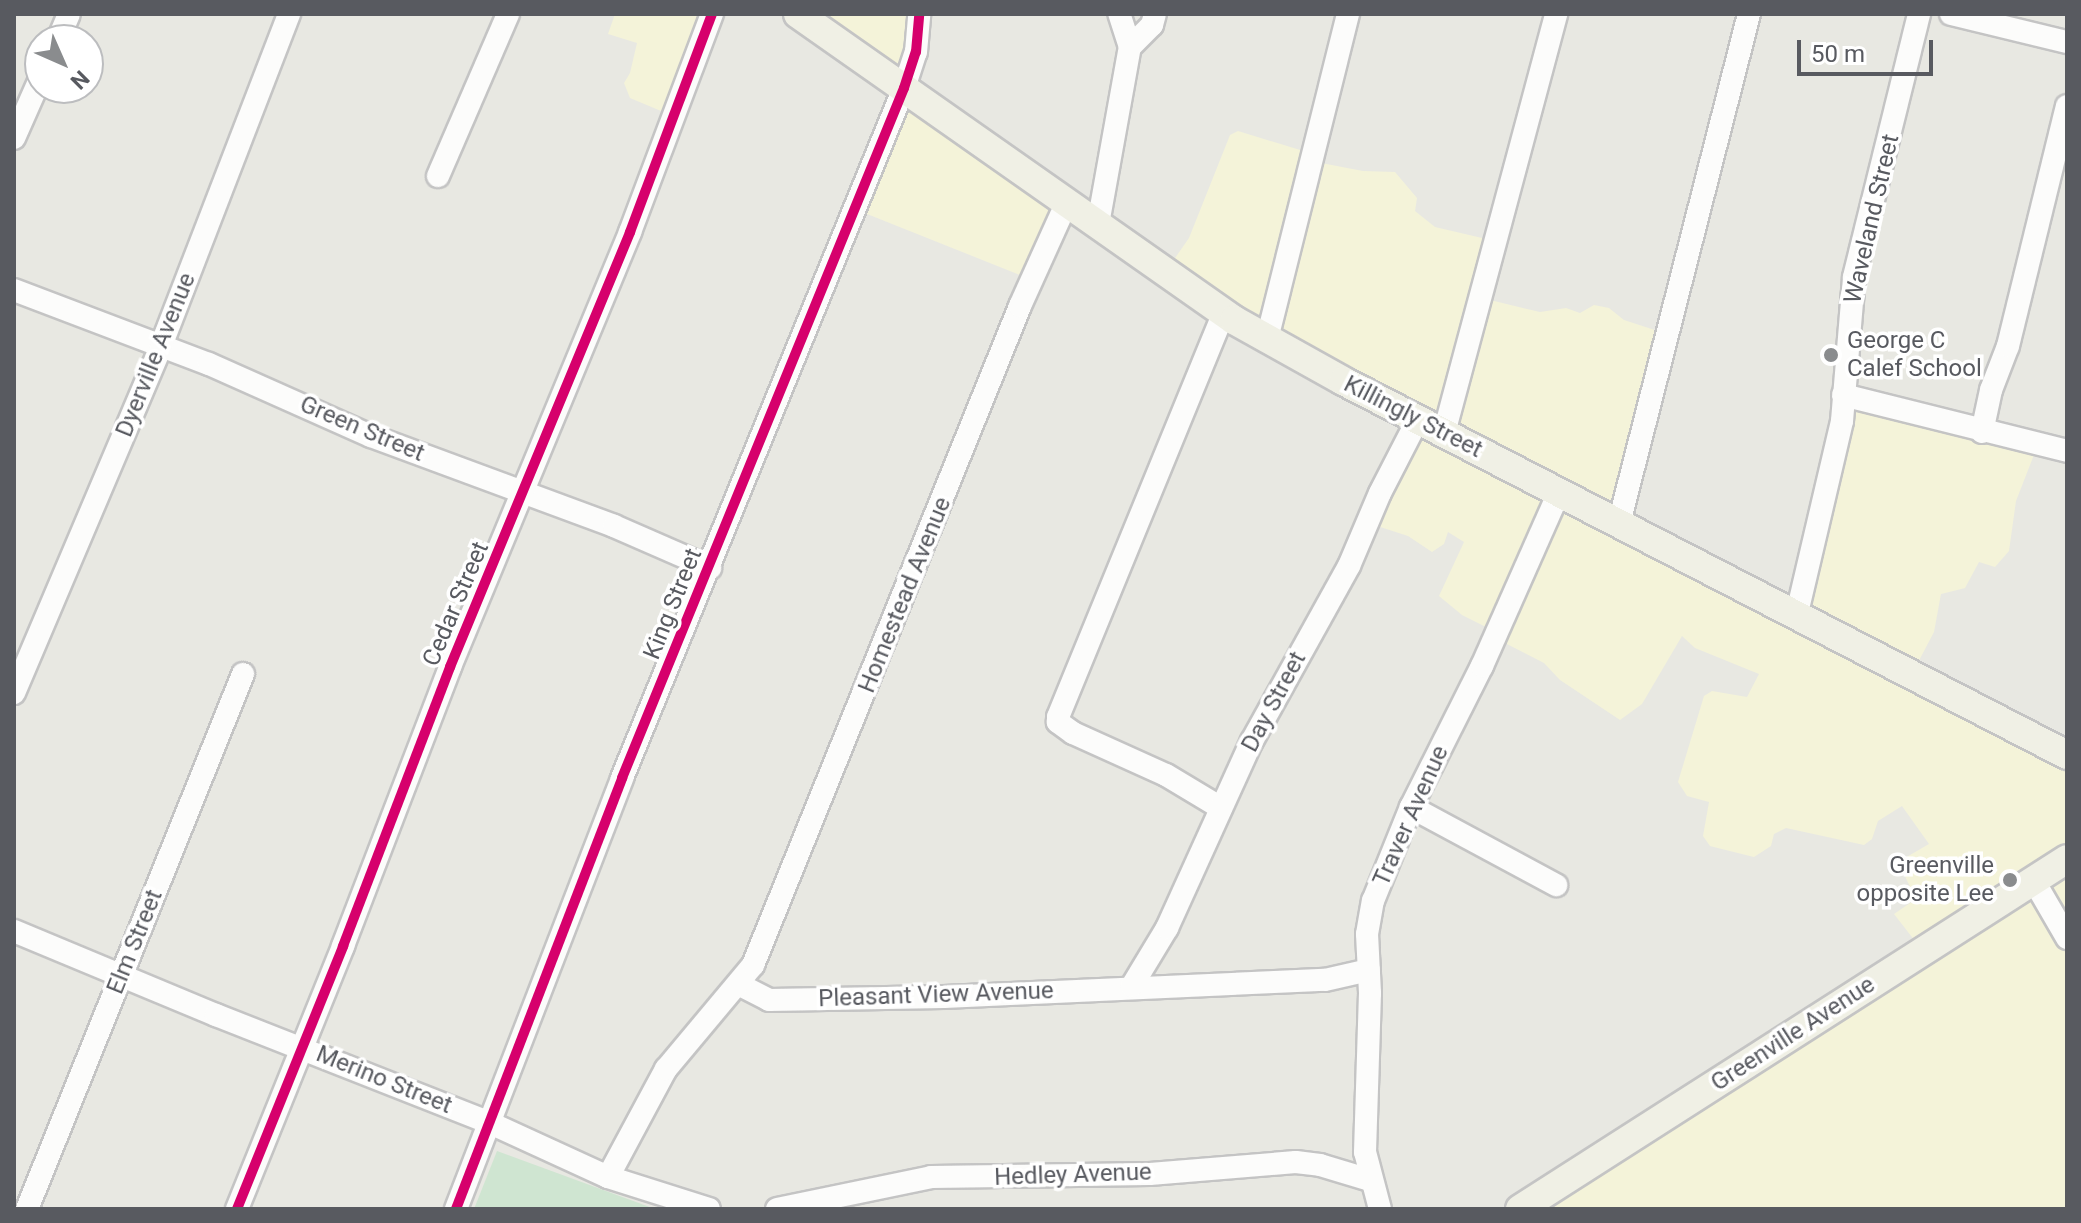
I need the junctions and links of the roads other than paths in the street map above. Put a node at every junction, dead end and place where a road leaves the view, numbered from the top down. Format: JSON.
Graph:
{"nodes":[{"id":1,"x":289,"y":14,"type":"edge"},
{"id":2,"x":508,"y":14,"type":"edge"},
{"id":3,"x":712,"y":14,"type":"edge"},
{"id":4,"x":798,"y":14,"type":"edge"},
{"id":5,"x":919,"y":14,"type":"edge"},
{"id":6,"x":1119,"y":14,"type":"edge"},
{"id":7,"x":1155,"y":14,"type":"edge"},
{"id":8,"x":1348,"y":14,"type":"edge"},
{"id":9,"x":1556,"y":14,"type":"edge"},
{"id":10,"x":1749,"y":14,"type":"edge"},
{"id":11,"x":1919,"y":14,"type":"edge"},
{"id":12,"x":1951,"y":14,"type":"edge"},
{"id":13,"x":2067,"y":42,"type":"edge"},
{"id":14,"x":1130,"y":47,"type":"junction"},
{"id":15,"x":904,"y":88,"type":"junction"},
{"id":16,"x":29,"y":104,"type":"edge"},
{"id":17,"x":2067,"y":106,"type":"edge"},
{"id":18,"x":14,"y":138,"type":"edge"},
{"id":19,"x":438,"y":176,"type":"dead end"},
{"id":20,"x":1066,"y":204,"type":"junction"},
{"id":21,"x":1098,"y":224,"type":"junction"},
{"id":22,"x":14,"y":290,"type":"edge"},
{"id":23,"x":1224,"y":313,"type":"junction"},
{"id":24,"x":1267,"y":339,"type":"junction"},
{"id":25,"x":161,"y":346,"type":"junction"},
{"id":26,"x":1843,"y":395,"type":"junction"},
{"id":27,"x":1418,"y":419,"type":"junction"},
{"id":28,"x":1982,"y":432,"type":"junction"},
{"id":29,"x":1444,"y":433,"type":"junction"},
{"id":30,"x":2067,"y":451,"type":"edge"},
{"id":31,"x":1559,"y":492,"type":"junction"},
{"id":32,"x":524,"y":495,"type":"junction"},
{"id":33,"x":1619,"y":523,"type":"junction"},
{"id":34,"x":710,"y":568,"type":"junction"},
{"id":35,"x":1797,"y":613,"type":"junction"},
{"id":36,"x":243,"y":674,"type":"dead end"},
{"id":37,"x":14,"y":693,"type":"edge"},
{"id":38,"x":2067,"y":755,"type":"edge"},
{"id":39,"x":1411,"y":807,"type":"junction"},
{"id":40,"x":1221,"y":808,"type":"junction"},
{"id":41,"x":2067,"y":859,"type":"edge"},
{"id":42,"x":2034,"y":881,"type":"junction"},
{"id":43,"x":1556,"y":885,"type":"dead end"},
{"id":44,"x":14,"y":931,"type":"edge"},
{"id":45,"x":2067,"y":938,"type":"edge"},
{"id":46,"x":1369,"y":970,"type":"junction"},
{"id":47,"x":122,"y":974,"type":"junction"},
{"id":48,"x":740,"y":985,"type":"junction"},
{"id":49,"x":1132,"y":986,"type":"junction"},
{"id":50,"x":301,"y":1047,"type":"junction"},
{"id":51,"x":488,"y":1122,"type":"junction"},
{"id":52,"x":608,"y":1177,"type":"junction"},
{"id":53,"x":1370,"y":1180,"type":"junction"},
{"id":54,"x":27,"y":1209,"type":"edge"},
{"id":55,"x":237,"y":1209,"type":"edge"},
{"id":56,"x":456,"y":1209,"type":"edge"},
{"id":57,"x":709,"y":1209,"type":"edge"},
{"id":58,"x":777,"y":1209,"type":"edge"},
{"id":59,"x":1380,"y":1209,"type":"edge"},
{"id":60,"x":1520,"y":1209,"type":"edge"}],
"edges":[{"from":1,"to":25,"type":"street","name":"Dyerville Avenue"},
{"from":2,"to":19,"type":"street"},
{"from":3,"to":32,"type":"street","name":"Cedar Street"},
{"from":4,"to":15,"type":"main road","name":"Killingly Street"},
{"from":5,"to":15,"type":"street","name":"King Street"},
{"from":6,"to":14,"type":"street"},
{"from":7,"to":14,"type":"street"},
{"from":8,"to":24,"type":"street"},
{"from":9,"to":29,"type":"street"},
{"from":10,"to":33,"type":"street"},
{"from":11,"to":26,"type":"street","name":"Waveland Street"},
{"from":12,"to":13,"type":"street"},
{"from":14,"to":21,"type":"street"},
{"from":15,"to":20,"type":"main road","name":"Killingly Street"},
{"from":15,"to":34,"type":"street","name":"King Street"},
{"from":16,"to":18,"type":"street"},
{"from":17,"to":28,"type":"street"},
{"from":20,"to":21,"type":"main road","name":"Killingly Street"},
{"from":20,"to":48,"type":"street","name":"Homestead Avenue"},
{"from":21,"to":23,"type":"main road","name":"Killingly Street"},
{"from":22,"to":25,"type":"street","name":"Green Street"},
{"from":23,"to":24,"type":"main road","name":"Killingly Street"},
{"from":23,"to":40,"type":"street"},
{"from":24,"to":27,"type":"main road","name":"Killingly Street"},
{"from":25,"to":32,"type":"street","name":"Green Street"},
{"from":25,"to":37,"type":"street","name":"Dyerville Avenue"},
{"from":26,"to":28,"type":"street"},
{"from":26,"to":35,"type":"street","name":"Waveland Street"},
{"from":27,"to":29,"type":"main road","name":"Killingly Street"},
{"from":27,"to":40,"type":"street","name":"Day Street"},
{"from":28,"to":30,"type":"street"},
{"from":29,"to":31,"type":"main road","name":"Killingly Street"},
{"from":31,"to":33,"type":"main road","name":"Killingly Street"},
{"from":31,"to":39,"type":"street","name":"Traver Avenue"},
{"from":32,"to":34,"type":"street","name":"Green Street"},
{"from":32,"to":50,"type":"street","name":"Cedar Street"},
{"from":33,"to":35,"type":"main road","name":"Killingly Street"},
{"from":34,"to":51,"type":"street","name":"King Street"},
{"from":35,"to":38,"type":"main road","name":"Killingly Street"},
{"from":36,"to":47,"type":"street","name":"Elm Street"},
{"from":39,"to":43,"type":"street"},
{"from":39,"to":46,"type":"street","name":"Traver Avenue"},
{"from":40,"to":49,"type":"street","name":"Day Street"},
{"from":41,"to":42,"type":"main road","name":"Greenville Avenue"},
{"from":42,"to":45,"type":"street"},
{"from":42,"to":60,"type":"main road","name":"Greenville Avenue"},
{"from":44,"to":47,"type":"street","name":"Merino Street"},
{"from":46,"to":49,"type":"street","name":"Pleasant View Avenue"},
{"from":46,"to":53,"type":"street","name":"Traver Avenue"},
{"from":47,"to":50,"type":"street","name":"Merino Street"},
{"from":47,"to":54,"type":"street","name":"Elm Street"},
{"from":48,"to":49,"type":"street","name":"Pleasant View Avenue"},
{"from":48,"to":52,"type":"street"},
{"from":50,"to":51,"type":"street","name":"Merino Street"},
{"from":50,"to":55,"type":"street","name":"Cedar Street"},
{"from":51,"to":52,"type":"street","name":"Merino Street"},
{"from":51,"to":56,"type":"street","name":"King Street"},
{"from":52,"to":57,"type":"street","name":"Merino Street"},
{"from":53,"to":58,"type":"street","name":"Hedley Avenue"},
{"from":53,"to":59,"type":"street","name":"Traver Avenue"}]}
